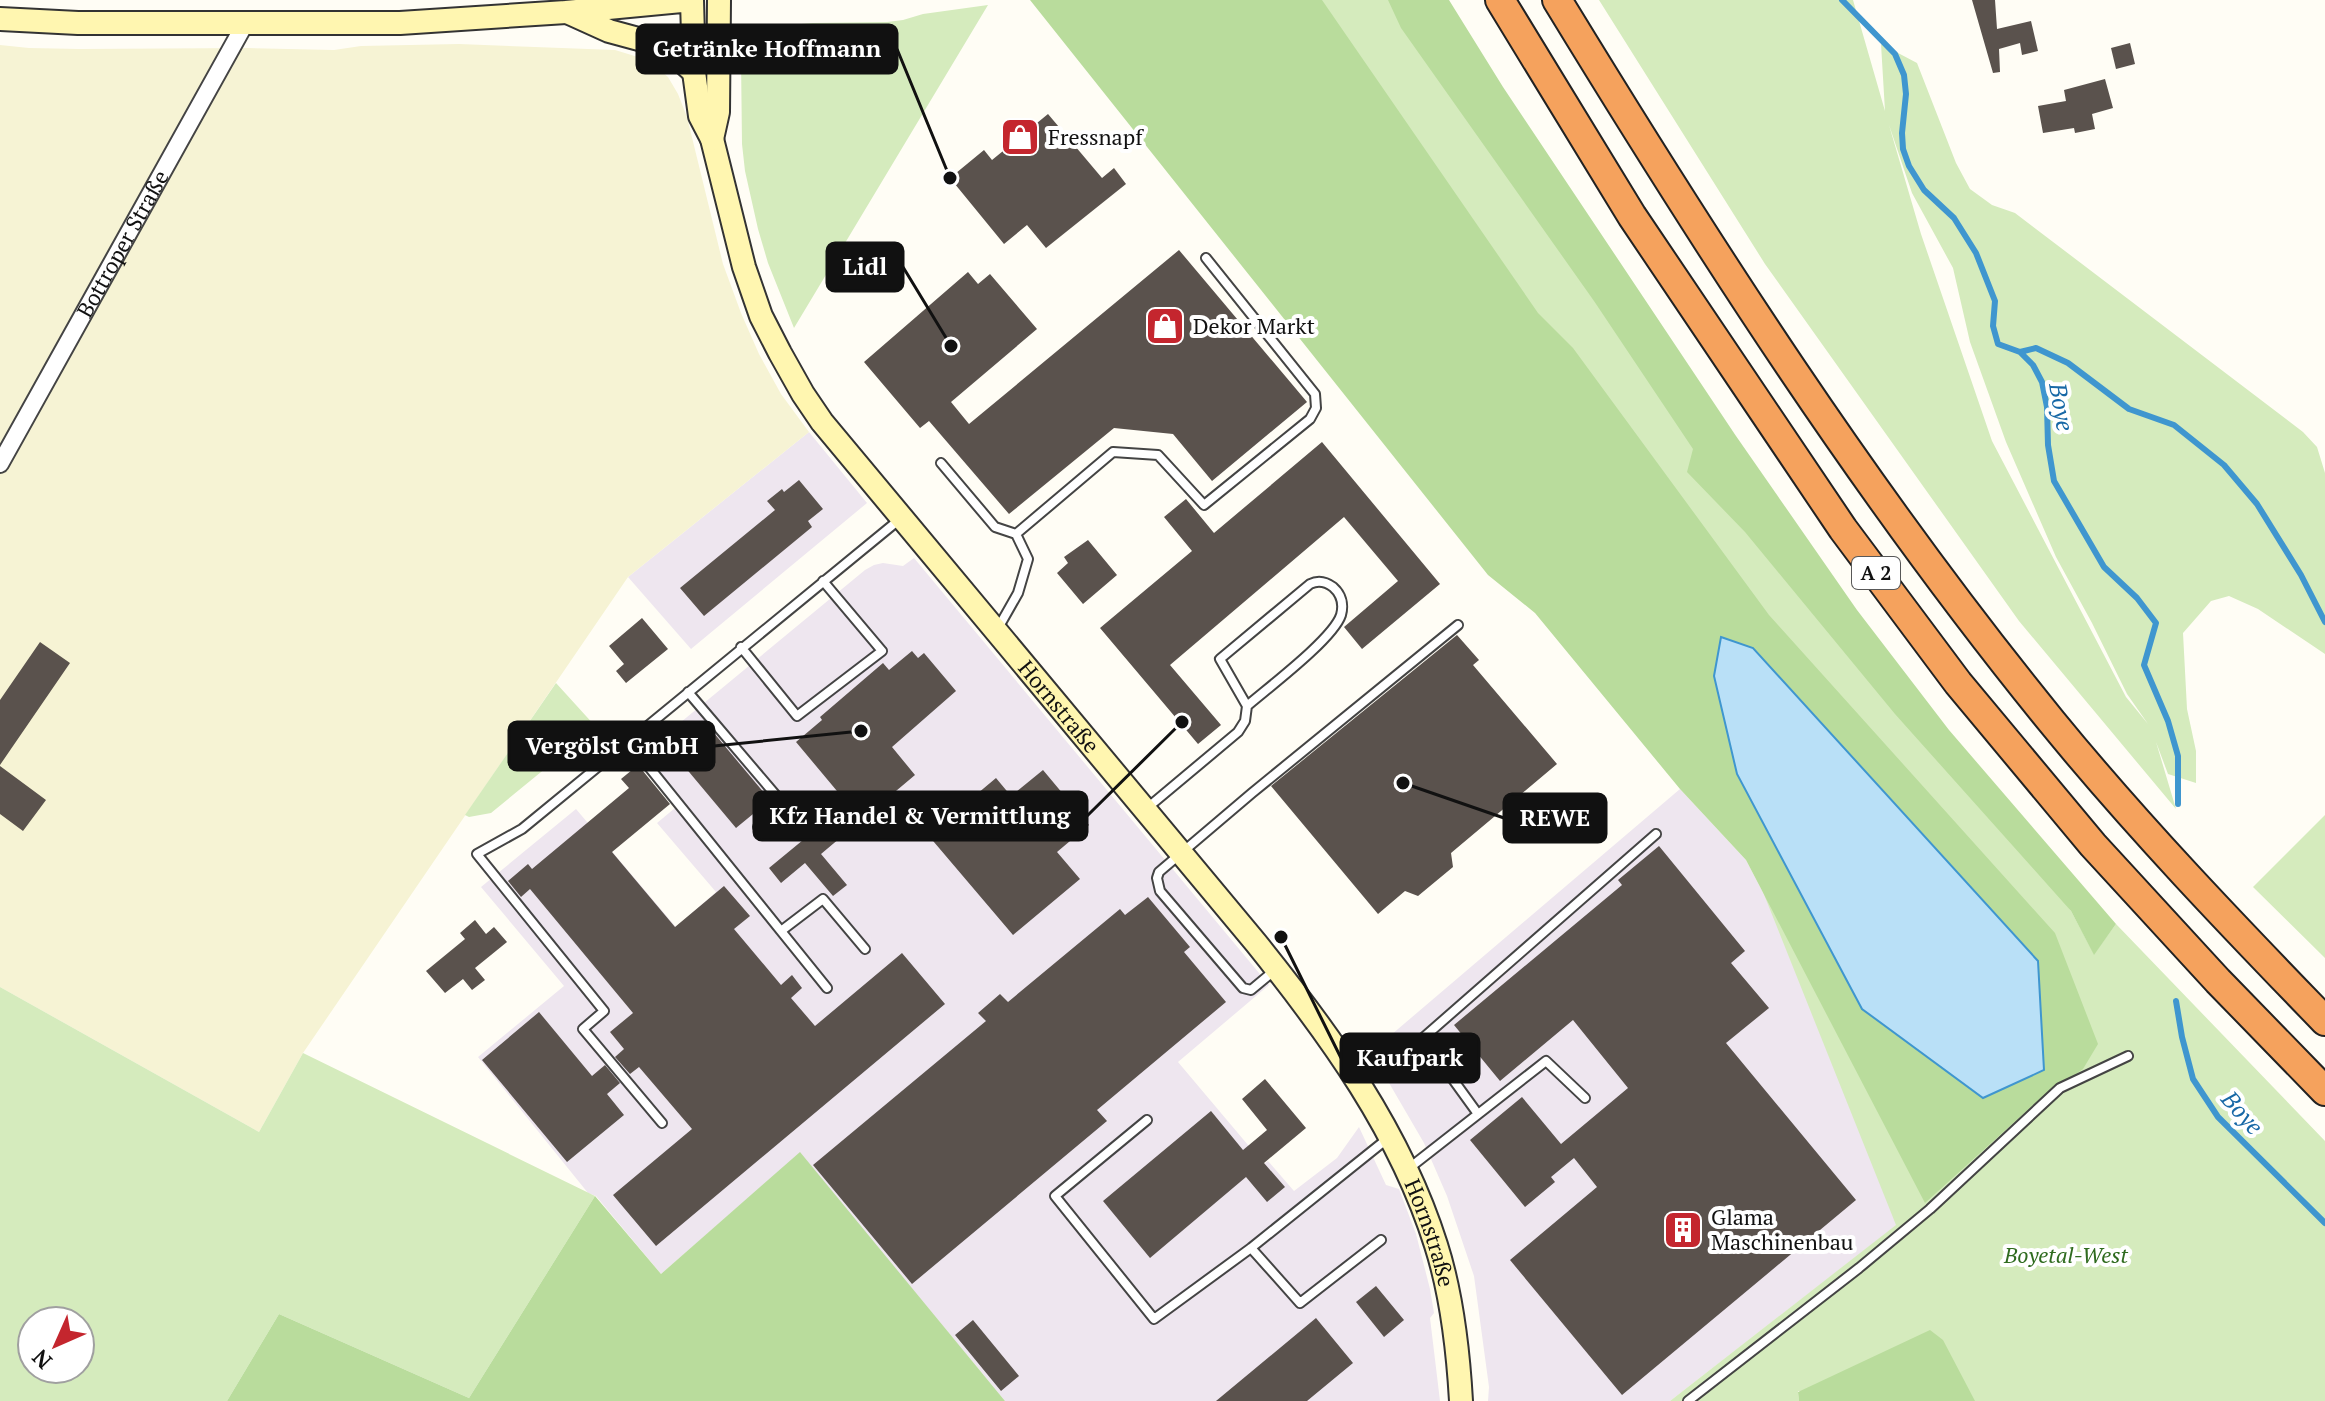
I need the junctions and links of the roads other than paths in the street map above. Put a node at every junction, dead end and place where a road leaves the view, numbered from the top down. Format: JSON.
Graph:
{"nodes":[{"id":1,"x":692,"y":0,"type":"edge"},
{"id":2,"x":719,"y":0,"type":"edge"},
{"id":3,"x":1500,"y":0,"type":"edge"},
{"id":4,"x":1557,"y":0,"type":"edge"},
{"id":5,"x":566,"y":12,"type":"junction"},
{"id":6,"x":0,"y":19,"type":"edge"},
{"id":7,"x":246,"y":22,"type":"junction"},
{"id":8,"x":694,"y":72,"type":"junction"},
{"id":9,"x":712,"y":139,"type":"junction"},
{"id":10,"x":1206,"y":258,"type":"dead end"},
{"id":11,"x":941,"y":463,"type":"dead end"},
{"id":12,"x":0,"y":464,"type":"edge"},
{"id":13,"x":901,"y":518,"type":"junction"},
{"id":14,"x":1016,"y":534,"type":"junction"},
{"id":15,"x":823,"y":581,"type":"junction"},
{"id":16,"x":1458,"y":625,"type":"dead end"},
{"id":17,"x":997,"y":631,"type":"junction"},
{"id":18,"x":741,"y":647,"type":"junction"},
{"id":19,"x":688,"y":692,"type":"junction"},
{"id":20,"x":1247,"y":706,"type":"junction"},
{"id":21,"x":628,"y":741,"type":"junction"},
{"id":22,"x":1146,"y":809,"type":"junction"},
{"id":23,"x":758,"y":827,"type":"dead end"},
{"id":24,"x":1656,"y":834,"type":"dead end"},
{"id":25,"x":1181,"y":852,"type":"junction"},
{"id":26,"x":781,"y":931,"type":"junction"},
{"id":27,"x":865,"y":949,"type":"dead end"},
{"id":28,"x":1277,"y":969,"type":"junction"},
{"id":29,"x":827,"y":988,"type":"dead end"},
{"id":30,"x":2325,"y":1021,"type":"edge"},
{"id":31,"x":2128,"y":1056,"type":"dead end"},
{"id":32,"x":2325,"y":1091,"type":"edge"},
{"id":33,"x":1585,"y":1098,"type":"dead end"},
{"id":34,"x":1478,"y":1114,"type":"junction"},
{"id":35,"x":1147,"y":1120,"type":"dead end"},
{"id":36,"x":662,"y":1123,"type":"dead end"},
{"id":37,"x":1391,"y":1136,"type":"junction"},
{"id":38,"x":1407,"y":1169,"type":"junction"},
{"id":39,"x":1381,"y":1240,"type":"dead end"},
{"id":40,"x":1251,"y":1248,"type":"junction"},
{"id":41,"x":1461,"y":1401,"type":"edge"},
{"id":42,"x":1688,"y":1401,"type":"edge"}],
"edges":[{"from":1,"to":5,"type":"street"},
{"from":1,"to":8,"type":"street","name":"Hornstraße"},
{"from":2,"to":9,"type":"street","name":"Hornstraße"},
{"from":3,"to":32,"type":"highway","number":"A 2"},
{"from":4,"to":30,"type":"highway","number":"A 2"},
{"from":5,"to":7,"type":"street"},
{"from":5,"to":8,"type":"street"},
{"from":6,"to":7,"type":"street"},
{"from":7,"to":12,"type":"street","name":"Bottroper Straße"},
{"from":8,"to":9,"type":"street","name":"Hornstraße"},
{"from":9,"to":13,"type":"street","name":"Hornstraße"},
{"from":10,"to":14,"type":"lane"},
{"from":11,"to":14,"type":"lane"},
{"from":13,"to":15,"type":"lane"},
{"from":13,"to":17,"type":"street","name":"Hornstraße"},
{"from":14,"to":17,"type":"lane"},
{"from":15,"to":18,"type":"lane"},
{"from":15,"to":18,"type":"lane"},
{"from":16,"to":25,"type":"lane"},
{"from":17,"to":22,"type":"street","name":"Hornstraße"},
{"from":18,"to":19,"type":"lane"},
{"from":19,"to":21,"type":"lane"},
{"from":19,"to":23,"type":"lane"},
{"from":20,"to":20,"type":"lane"},
{"from":20,"to":22,"type":"lane"},
{"from":21,"to":26,"type":"lane"},
{"from":21,"to":36,"type":"lane"},
{"from":22,"to":25,"type":"street","name":"Hornstraße"},
{"from":24,"to":34,"type":"lane"},
{"from":25,"to":28,"type":"street","name":"Hornstraße"},
{"from":25,"to":28,"type":"lane"},
{"from":26,"to":27,"type":"lane"},
{"from":26,"to":29,"type":"lane"},
{"from":28,"to":37,"type":"street","name":"Hornstraße"},
{"from":31,"to":42,"type":"lane"},
{"from":33,"to":34,"type":"lane"},
{"from":34,"to":38,"type":"lane"},
{"from":35,"to":40,"type":"lane"},
{"from":37,"to":38,"type":"street","name":"Hornstraße"},
{"from":37,"to":40,"type":"lane"},
{"from":38,"to":41,"type":"street","name":"Hornstraße"},
{"from":39,"to":40,"type":"lane"}]}
